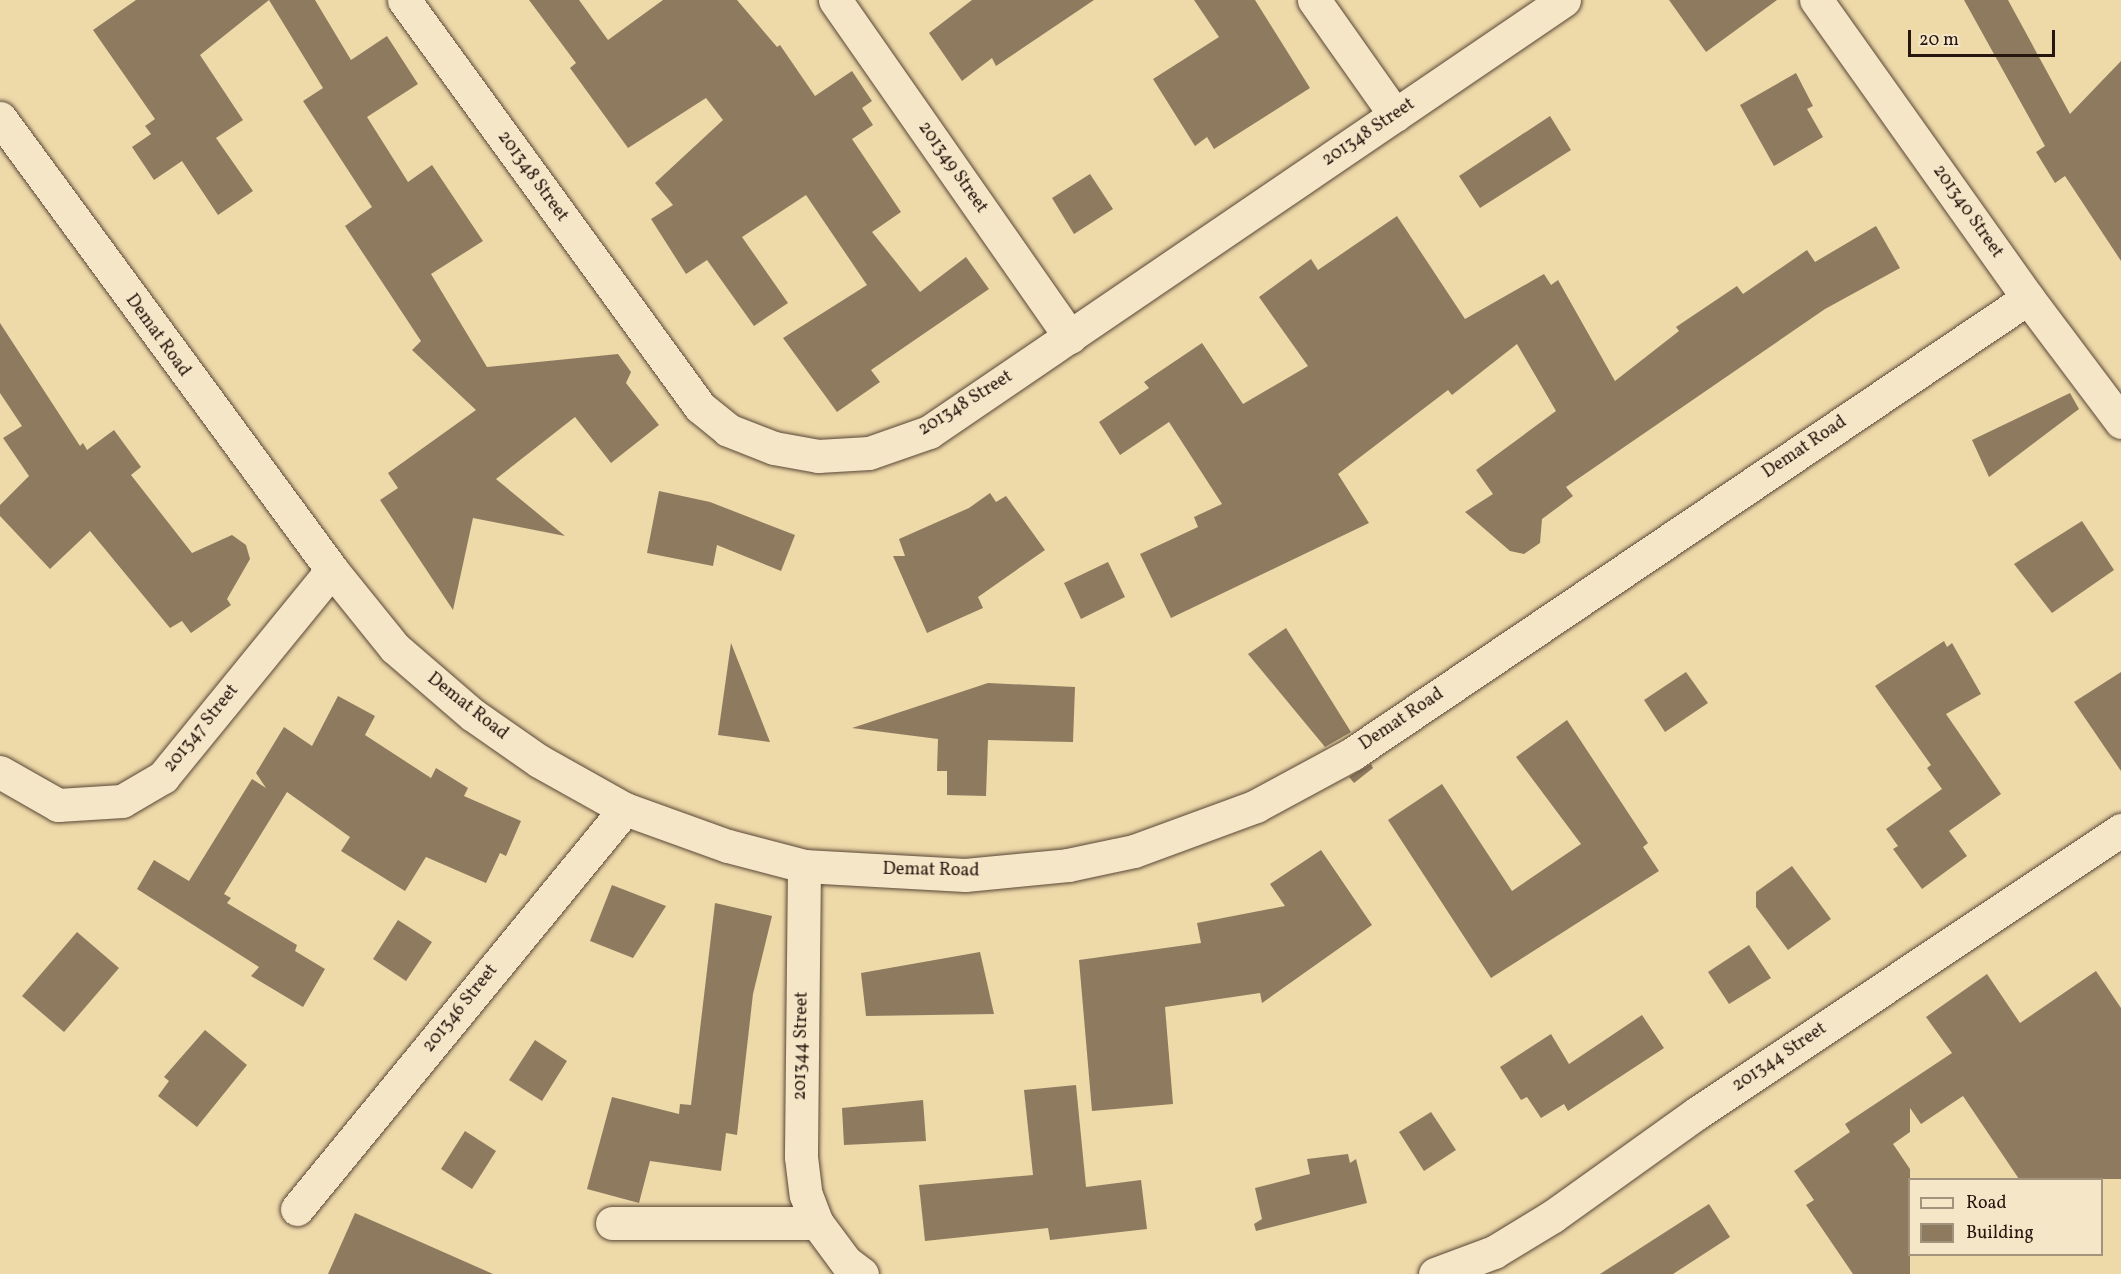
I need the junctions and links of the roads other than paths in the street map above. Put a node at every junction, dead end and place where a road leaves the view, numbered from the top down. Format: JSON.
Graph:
{"nodes":[{"id":1,"x":404,"y":0,"type":"edge"},
{"id":2,"x":835,"y":0,"type":"edge"},
{"id":3,"x":1314,"y":0,"type":"edge"},
{"id":4,"x":1564,"y":0,"type":"edge"},
{"id":5,"x":1816,"y":0,"type":"edge"},
{"id":6,"x":1395,"y":115,"type":"junction"},
{"id":7,"x":0,"y":118,"type":"edge"},
{"id":8,"x":2028,"y":298,"type":"junction"},
{"id":9,"x":1070,"y":337,"type":"junction"},
{"id":10,"x":2121,"y":422,"type":"edge"},
{"id":11,"x":332,"y":570,"type":"junction"},
{"id":12,"x":0,"y":772,"type":"edge"},
{"id":13,"x":625,"y":809,"type":"junction"},
{"id":14,"x":2121,"y":831,"type":"edge"},
{"id":15,"x":804,"y":866,"type":"junction"},
{"id":16,"x":297,"y":1209,"type":"dead end"},
{"id":17,"x":612,"y":1223,"type":"dead end"},
{"id":18,"x":817,"y":1223,"type":"junction"},
{"id":19,"x":862,"y":1274,"type":"edge"},
{"id":20,"x":1435,"y":1274,"type":"edge"}],
"edges":[{"from":1,"to":9,"type":"street","name":"201348 Street"},
{"from":2,"to":9,"type":"street","name":"201349 Street"},
{"from":3,"to":6,"type":"street"},
{"from":4,"to":6,"type":"street","name":"201348 Street"},
{"from":5,"to":8,"type":"street","name":"201340 Street"},
{"from":6,"to":9,"type":"street","name":"201348 Street"},
{"from":7,"to":11,"type":"street","name":"Demat Road"},
{"from":8,"to":10,"type":"street","name":"201340 Street"},
{"from":8,"to":15,"type":"street","name":"Demat Road"},
{"from":11,"to":12,"type":"street","name":"201347 Street"},
{"from":11,"to":13,"type":"street","name":"Demat Road"},
{"from":13,"to":15,"type":"street","name":"Demat Road"},
{"from":13,"to":16,"type":"street","name":"201346 Street"},
{"from":14,"to":20,"type":"street","name":"201344 Street"},
{"from":15,"to":18,"type":"street","name":"201344 Street"},
{"from":17,"to":18,"type":"street"},
{"from":18,"to":19,"type":"street","name":"201344 Street"}]}
